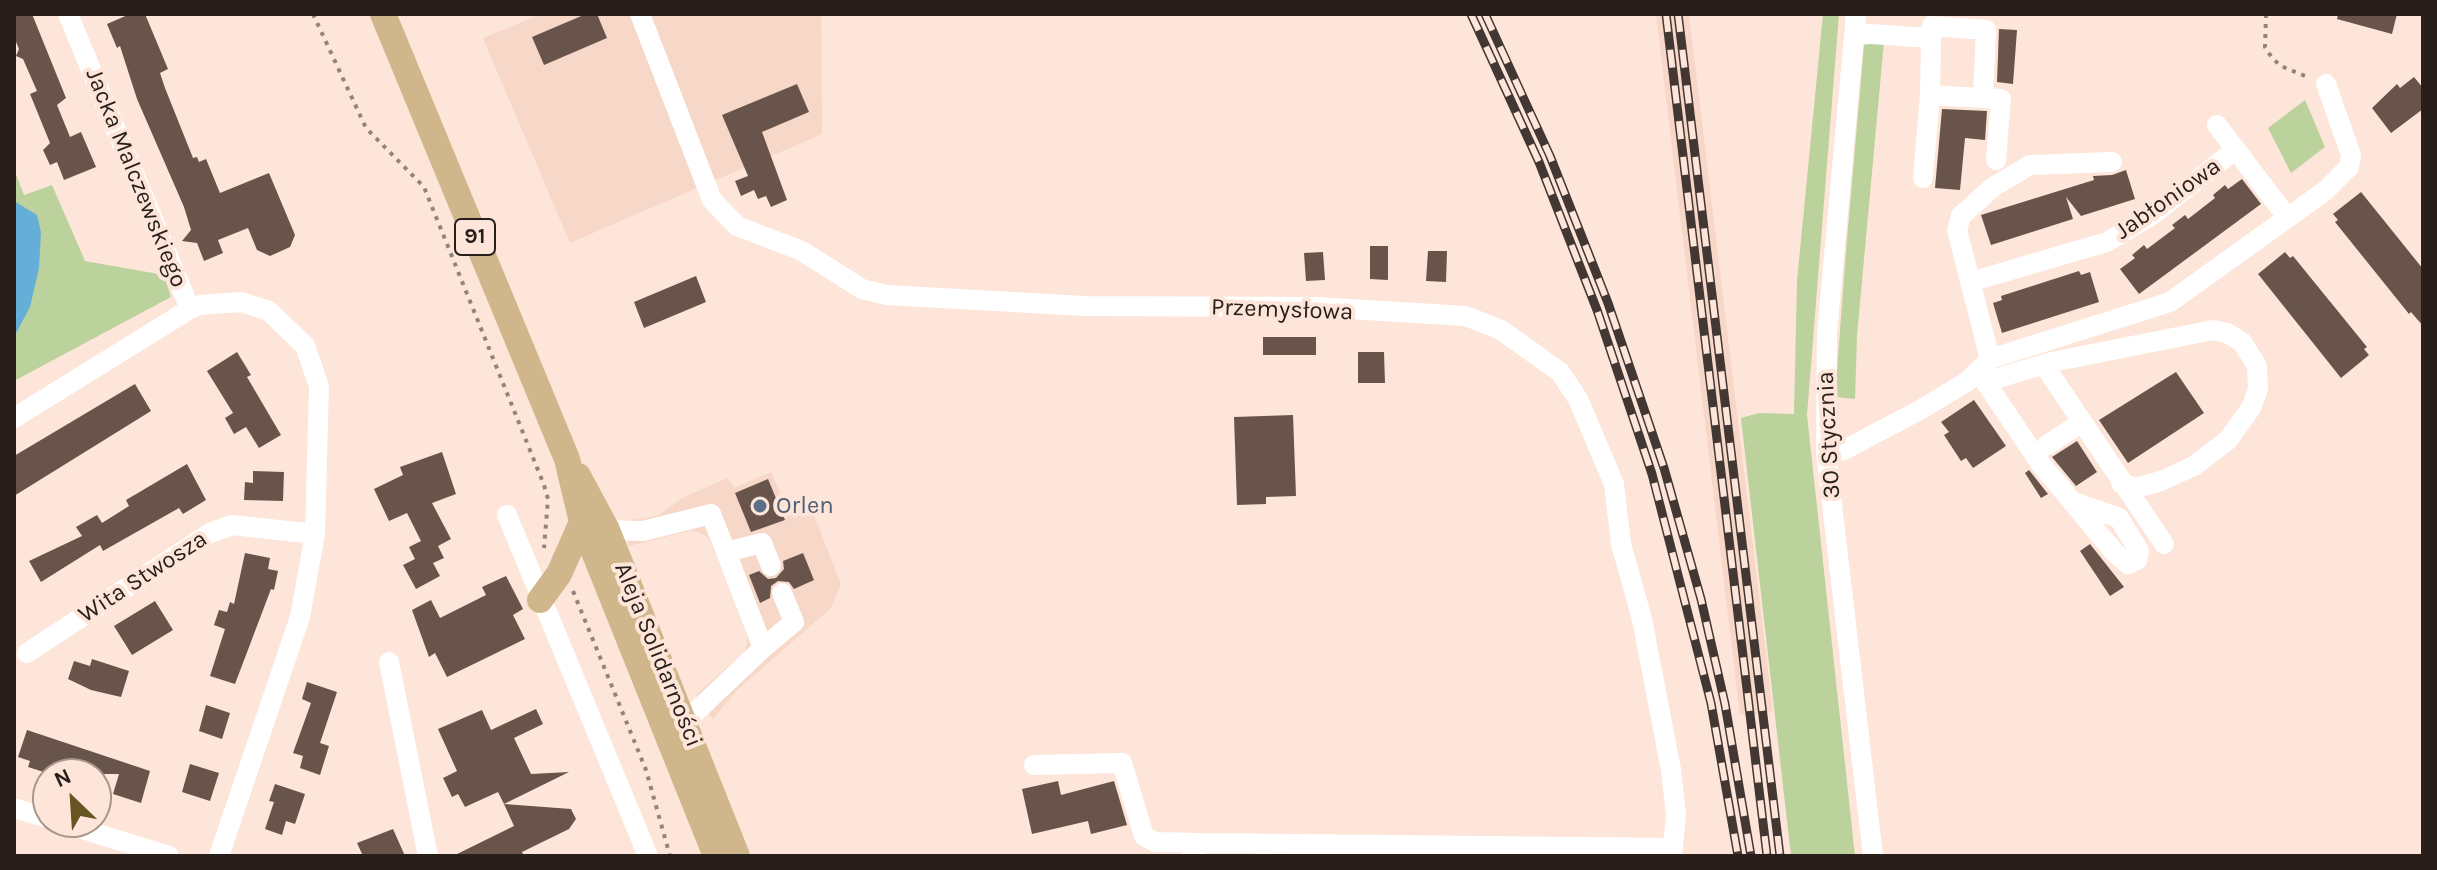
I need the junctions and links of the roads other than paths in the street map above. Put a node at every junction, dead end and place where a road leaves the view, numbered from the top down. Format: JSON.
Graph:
{"nodes":[{"id":1,"x":68,"y":14,"type":"edge"},
{"id":2,"x":383,"y":14,"type":"edge"},
{"id":3,"x":640,"y":14,"type":"edge"},
{"id":4,"x":1856,"y":23,"type":"edge"},
{"id":5,"x":1932,"y":26,"type":"edge"},
{"id":6,"x":2326,"y":84,"type":"road end"},
{"id":7,"x":1930,"y":95,"type":"junction"},
{"id":8,"x":1983,"y":98,"type":"junction"},
{"id":9,"x":2217,"y":125,"type":"dead end"},
{"id":10,"x":2235,"y":150,"type":"junction"},
{"id":11,"x":1996,"y":160,"type":"dead end"},
{"id":12,"x":2112,"y":162,"type":"dead end"},
{"id":13,"x":1923,"y":178,"type":"dead end"},
{"id":14,"x":2287,"y":217,"type":"junction"},
{"id":15,"x":1970,"y":282,"type":"junction"},
{"id":16,"x":190,"y":309,"type":"junction"},
{"id":17,"x":2044,"y":365,"type":"junction"},
{"id":18,"x":1985,"y":371,"type":"junction"},
{"id":19,"x":14,"y":418,"type":"edge"},
{"id":20,"x":2081,"y":423,"type":"junction"},
{"id":21,"x":2047,"y":445,"type":"dead end"},
{"id":22,"x":1826,"y":453,"type":"junction"},
{"id":23,"x":567,"y":459,"type":"junction"},
{"id":24,"x":2121,"y":483,"type":"junction"},
{"id":25,"x":2074,"y":502,"type":"dead end"},
{"id":26,"x":507,"y":515,"type":"dead end"},
{"id":27,"x":582,"y":522,"type":"junction"},
{"id":28,"x":607,"y":530,"type":"junction"},
{"id":29,"x":315,"y":534,"type":"junction"},
{"id":30,"x":2164,"y":544,"type":"dead end"},
{"id":31,"x":726,"y":552,"type":"junction"},
{"id":32,"x":771,"y":566,"type":"dead end"},
{"id":33,"x":782,"y":593,"type":"dead end"},
{"id":34,"x":540,"y":600,"type":"junction"},
{"id":35,"x":763,"y":648,"type":"junction"},
{"id":36,"x":27,"y":653,"type":"dead end"},
{"id":37,"x":389,"y":662,"type":"dead end"},
{"id":38,"x":685,"y":722,"type":"junction"},
{"id":39,"x":1034,"y":765,"type":"dead end"},
{"id":40,"x":111,"y":838,"type":"edge"},
{"id":41,"x":1196,"y":850,"type":"edge"},
{"id":42,"x":1672,"y":852,"type":"edge"},
{"id":43,"x":169,"y":856,"type":"edge"},
{"id":44,"x":219,"y":856,"type":"edge"},
{"id":45,"x":428,"y":856,"type":"edge"},
{"id":46,"x":648,"y":856,"type":"edge"},
{"id":47,"x":716,"y":856,"type":"edge"},
{"id":48,"x":737,"y":856,"type":"edge"},
{"id":49,"x":1873,"y":856,"type":"edge"}],
"edges":[{"from":1,"to":16,"type":"street","name":"Jacka Malczewskiego"},
{"from":2,"to":23,"type":"main road","name":"Aleja Solidarności","number":"91"},
{"from":3,"to":42,"type":"street","name":"Przemysłowa"},
{"from":4,"to":5,"type":"street"},
{"from":4,"to":22,"type":"street","name":"30 Stycznia"},
{"from":5,"to":7,"type":"street"},
{"from":5,"to":8,"type":"street"},
{"from":6,"to":14,"type":"street"},
{"from":7,"to":8,"type":"street"},
{"from":7,"to":13,"type":"street"},
{"from":8,"to":11,"type":"street"},
{"from":9,"to":10,"type":"street"},
{"from":10,"to":14,"type":"street","name":"Jabłoniowa"},
{"from":10,"to":15,"type":"street","name":"Jabłoniowa"},
{"from":12,"to":15,"type":"street"},
{"from":14,"to":18,"type":"street"},
{"from":15,"to":18,"type":"street"},
{"from":16,"to":19,"type":"street"},
{"from":16,"to":29,"type":"street","name":"Jacka Malczewskiego"},
{"from":17,"to":18,"type":"street"},
{"from":17,"to":20,"type":"street"},
{"from":17,"to":24,"type":"street"},
{"from":18,"to":22,"type":"street"},
{"from":18,"to":25,"type":"street"},
{"from":20,"to":21,"type":"street"},
{"from":20,"to":24,"type":"street"},
{"from":22,"to":49,"type":"street","name":"30 Stycznia"},
{"from":23,"to":27,"type":"main road","name":"Aleja Solidarności","number":"91"},
{"from":23,"to":28,"type":"main road","name":"Aleja Solidarności","number":"91"},
{"from":24,"to":30,"type":"street"},
{"from":26,"to":34,"type":"street"},
{"from":27,"to":34,"type":"main road"},
{"from":27,"to":47,"type":"main road","name":"Aleja Solidarności","number":"91"},
{"from":28,"to":31,"type":"street"},
{"from":28,"to":38,"type":"main road","name":"Aleja Solidarności","number":"91"},
{"from":29,"to":36,"type":"street","name":"Wita Stwosza"},
{"from":29,"to":44,"type":"street","name":"Jacka Malczewskiego"},
{"from":31,"to":32,"type":"street"},
{"from":31,"to":35,"type":"street"},
{"from":33,"to":35,"type":"street"},
{"from":34,"to":46,"type":"street"},
{"from":35,"to":38,"type":"street"},
{"from":37,"to":45,"type":"street"},
{"from":38,"to":48,"type":"main road","name":"Aleja Solidarności","number":"91"},
{"from":39,"to":41,"type":"street"},
{"from":40,"to":43,"type":"street"},
{"from":41,"to":42,"type":"street"}]}
